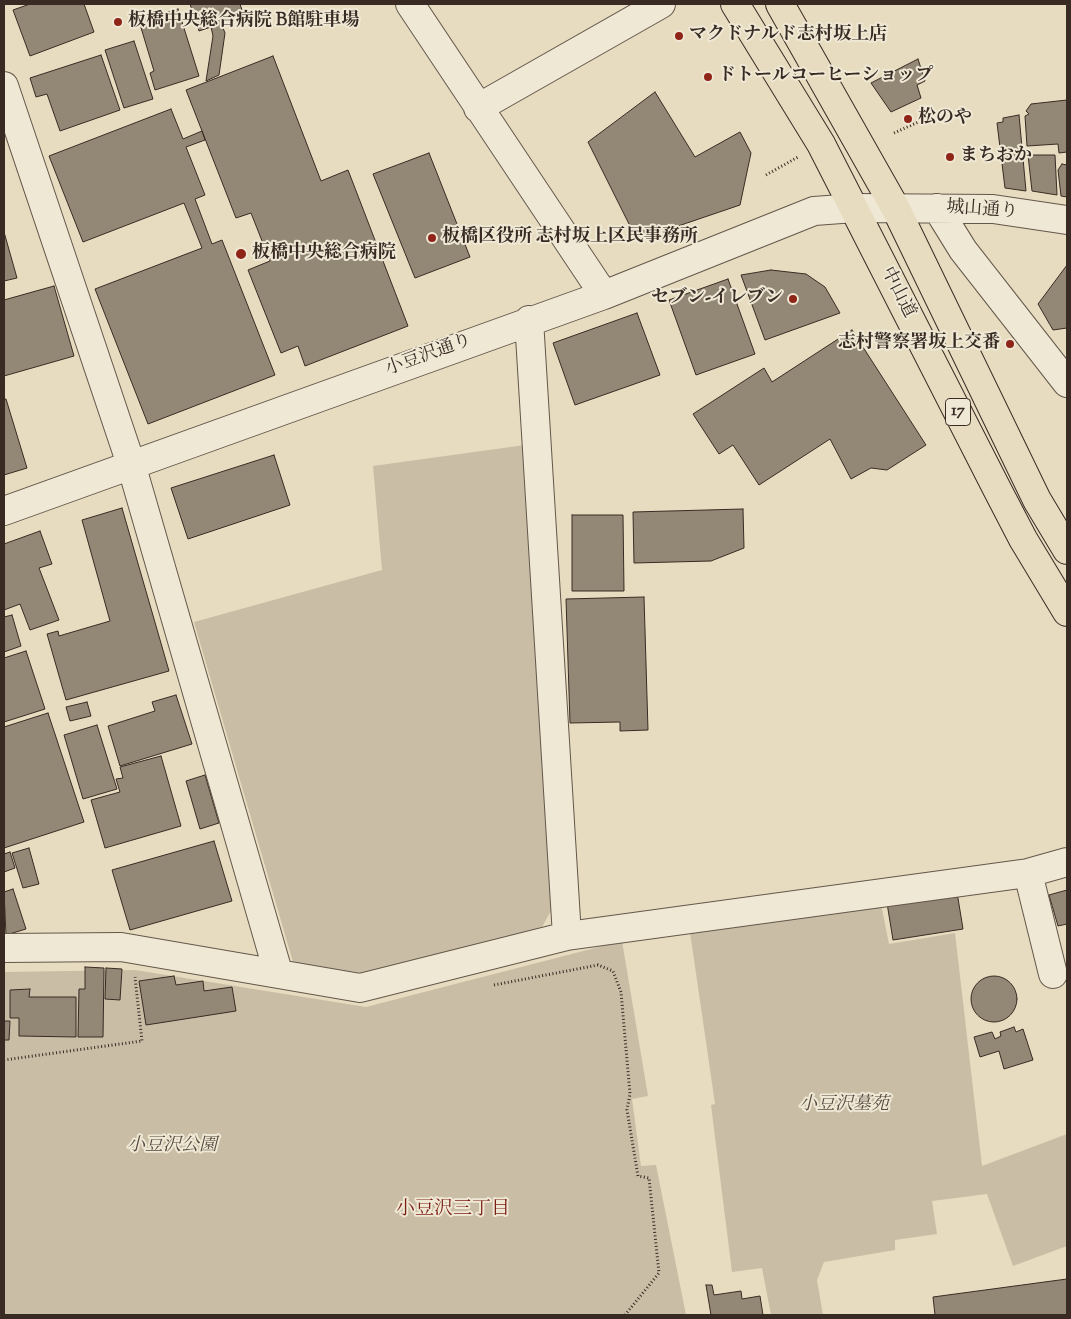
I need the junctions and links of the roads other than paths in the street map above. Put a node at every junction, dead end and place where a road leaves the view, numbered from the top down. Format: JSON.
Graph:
{"nodes":[{"id":1,"x":410,"y":4,"type":"edge"},
{"id":2,"x":661,"y":4,"type":"edge"},
{"id":3,"x":735,"y":4,"type":"edge"},
{"id":4,"x":780,"y":4,"type":"edge"},
{"id":5,"x":4,"y":86,"type":"edge"},
{"id":6,"x":478,"y":108,"type":"junction"},
{"id":7,"x":855,"y":208,"type":"junction"},
{"id":8,"x":937,"y":208,"type":"junction"},
{"id":9,"x":896,"y":209,"type":"junction"},
{"id":10,"x":1067,"y":220,"type":"edge"},
{"id":11,"x":604,"y":295,"type":"junction"},
{"id":12,"x":529,"y":320,"type":"junction"},
{"id":13,"x":1067,"y":383,"type":"edge"},
{"id":14,"x":131,"y":464,"type":"junction"},
{"id":15,"x":4,"y":511,"type":"edge"},
{"id":16,"x":1067,"y":550,"type":"edge"},
{"id":17,"x":1067,"y":612,"type":"edge"},
{"id":18,"x":1067,"y":862,"type":"edge"},
{"id":19,"x":1028,"y":873,"type":"junction"},
{"id":20,"x":566,"y":936,"type":"junction"},
{"id":21,"x":4,"y":948,"type":"edge"},
{"id":22,"x":278,"y":972,"type":"junction"},
{"id":23,"x":1053,"y":974,"type":"dead end"}],
"edges":[{"from":1,"to":6,"type":"street"},
{"from":2,"to":6,"type":"street"},
{"from":3,"to":7,"type":"highway","name":"中山道","number":"17"},
{"from":4,"to":9,"type":"highway","name":"中山道","number":"17"},
{"from":5,"to":14,"type":"street"},
{"from":6,"to":11,"type":"street"},
{"from":7,"to":9,"type":"street","name":"城山通り"},
{"from":7,"to":11,"type":"street","name":"小豆沢通り"},
{"from":7,"to":17,"type":"highway","name":"中山道","number":"17"},
{"from":8,"to":9,"type":"street","name":"城山通り"},
{"from":8,"to":10,"type":"street","name":"城山通り"},
{"from":8,"to":13,"type":"street"},
{"from":9,"to":16,"type":"highway","name":"中山道","number":"17"},
{"from":11,"to":12,"type":"street","name":"小豆沢通り"},
{"from":12,"to":14,"type":"street","name":"小豆沢通り"},
{"from":12,"to":20,"type":"street"},
{"from":14,"to":15,"type":"street","name":"小豆沢通り"},
{"from":14,"to":22,"type":"street"},
{"from":18,"to":19,"type":"street"},
{"from":19,"to":20,"type":"street"},
{"from":19,"to":23,"type":"street"},
{"from":20,"to":22,"type":"street"},
{"from":21,"to":22,"type":"street"}]}
